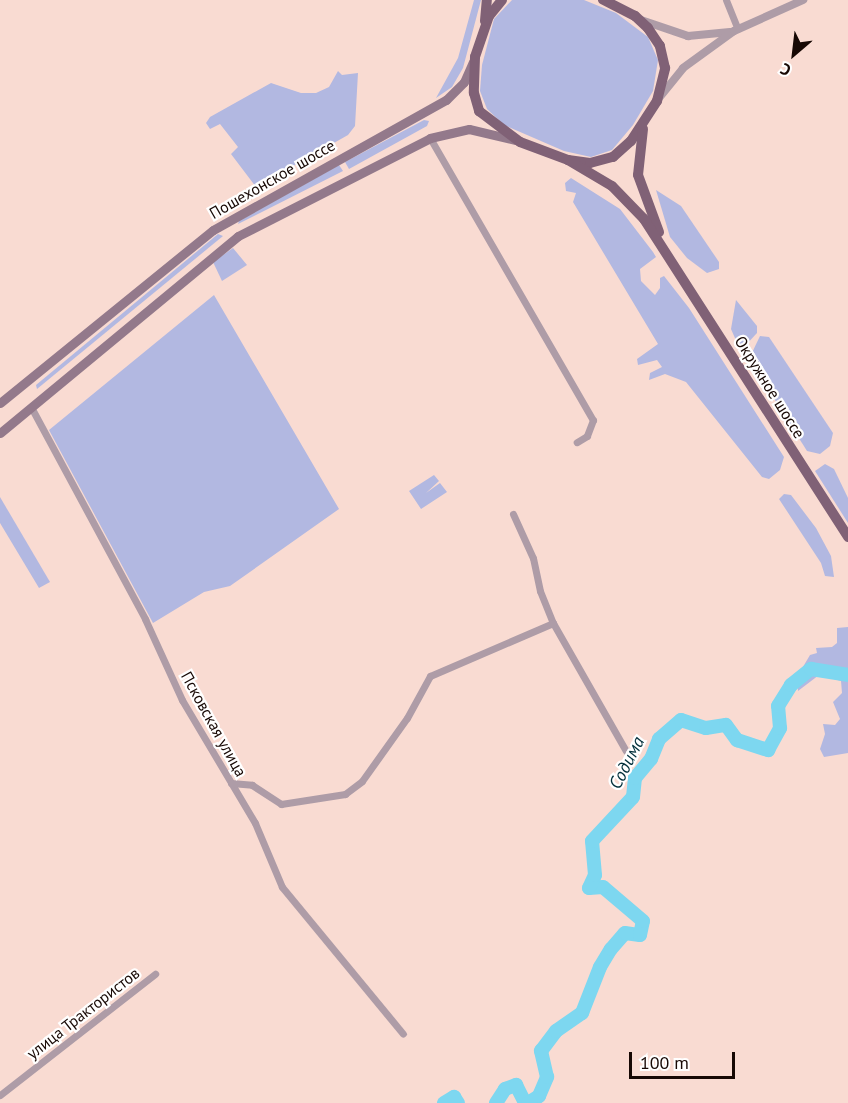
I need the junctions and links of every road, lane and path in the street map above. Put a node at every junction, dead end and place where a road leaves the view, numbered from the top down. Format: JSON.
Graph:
{"nodes":[{"id":1,"x":487,"y":0,"type":"edge"},
{"id":2,"x":502,"y":0,"type":"edge"},
{"id":3,"x":603,"y":0,"type":"edge"},
{"id":4,"x":726,"y":0,"type":"edge"},
{"id":5,"x":803,"y":0,"type":"edge"},
{"id":6,"x":635,"y":16,"type":"junction"},
{"id":7,"x":736,"y":30,"type":"junction"},
{"id":8,"x":483,"y":31,"type":"junction"},
{"id":9,"x":476,"y":57,"type":"junction"},
{"id":10,"x":657,"y":101,"type":"junction"},
{"id":11,"x":644,"y":124,"type":"junction"},
{"id":12,"x":430,"y":138,"type":"junction"},
{"id":13,"x":520,"y":141,"type":"junction"},
{"id":14,"x":568,"y":160,"type":"junction"},
{"id":15,"x":226,"y":220,"type":"junction"},
{"id":16,"x":238,"y":236,"type":"junction"},
{"id":17,"x":667,"y":252,"type":"junction"},
{"id":18,"x":0,"y":403,"type":"edge"},
{"id":19,"x":31,"y":406,"type":"junction"},
{"id":20,"x":0,"y":433,"type":"edge"},
{"id":21,"x":577,"y":442,"type":"dead end"},
{"id":22,"x":513,"y":514,"type":"dead end"},
{"id":23,"x":848,"y":537,"type":"edge"},
{"id":24,"x":553,"y":623,"type":"junction"},
{"id":25,"x":626,"y":751,"type":"dead end"},
{"id":26,"x":231,"y":783,"type":"junction"},
{"id":27,"x":155,"y":974,"type":"dead end"},
{"id":28,"x":403,"y":1034,"type":"dead end"},
{"id":29,"x":0,"y":1095,"type":"edge"}],
"edges":[{"from":1,"to":8,"type":"main road","name":"Окружное шоссе"},
{"from":2,"to":8,"type":"main road","name":"Окружное шоссе"},
{"from":3,"to":6,"type":"main road","name":"Окружное шоссе"},
{"from":4,"to":7,"type":"street"},
{"from":5,"to":7,"type":"street"},
{"from":6,"to":7,"type":"street"},
{"from":6,"to":10,"type":"main road","name":"Окружное шоссе"},
{"from":7,"to":10,"type":"street"},
{"from":8,"to":9,"type":"main road","name":"Окружное шоссе"},
{"from":9,"to":13,"type":"main road","name":"Окружное шоссе"},
{"from":9,"to":15,"type":"main road","name":"Пошехонское шоссе"},
{"from":10,"to":11,"type":"main road","name":"Окружное шоссе"},
{"from":11,"to":14,"type":"main road","name":"Окружное шоссе"},
{"from":11,"to":17,"type":"main road","name":"Окружное шоссе"},
{"from":12,"to":13,"type":"main road","name":"Пошехонское шоссе"},
{"from":12,"to":16,"type":"main road","name":"Пошехонское шоссе"},
{"from":12,"to":21,"type":"street"},
{"from":13,"to":14,"type":"main road","name":"Окружное шоссе"},
{"from":14,"to":17,"type":"main road","name":"Окружное шоссе"},
{"from":15,"to":16,"type":"main road"},
{"from":15,"to":18,"type":"main road","name":"Пошехонское шоссе"},
{"from":16,"to":19,"type":"main road","name":"Пошехонское шоссе"},
{"from":17,"to":23,"type":"main road","name":"Окружное шоссе"},
{"from":19,"to":20,"type":"main road","name":"Пошехонское шоссе"},
{"from":19,"to":26,"type":"street","name":"Псковская улица"},
{"from":22,"to":24,"type":"street"},
{"from":24,"to":25,"type":"street"},
{"from":24,"to":26,"type":"street"},
{"from":26,"to":28,"type":"street","name":"Псковская улица"},
{"from":27,"to":29,"type":"street","name":"улица Трактористов"}]}
